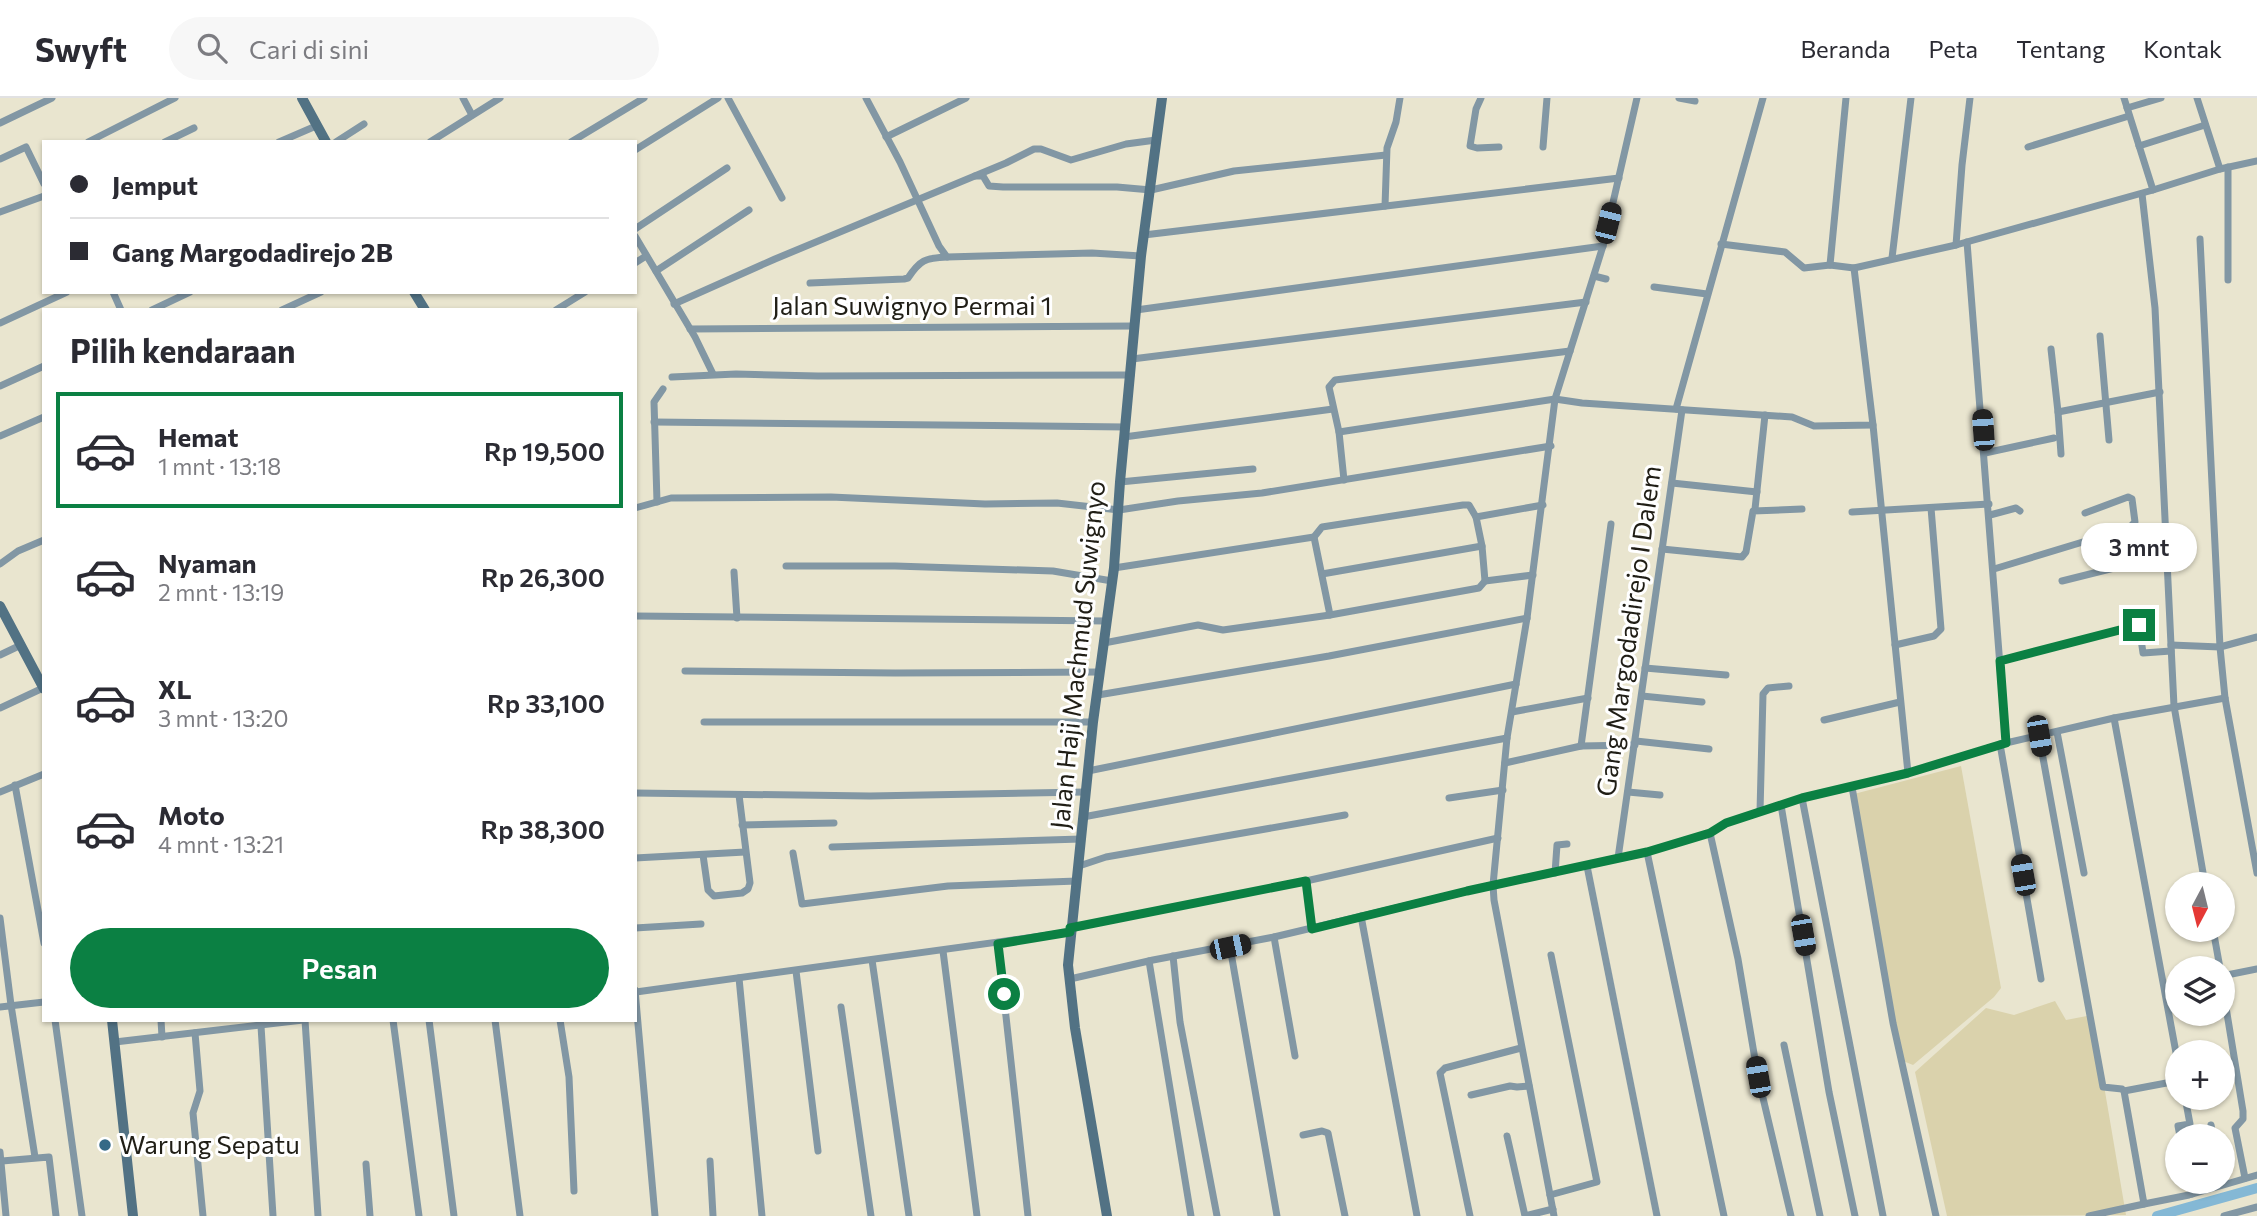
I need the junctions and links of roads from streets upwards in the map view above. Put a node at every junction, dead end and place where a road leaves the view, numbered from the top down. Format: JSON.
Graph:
{"nodes":[{"id":1,"x":51,"y":98,"type":"edge"},
{"id":2,"x":174,"y":98,"type":"edge"},
{"id":3,"x":302,"y":98,"type":"edge"},
{"id":4,"x":463,"y":98,"type":"edge"},
{"id":5,"x":500,"y":98,"type":"edge"},
{"id":6,"x":644,"y":98,"type":"edge"},
{"id":7,"x":718,"y":98,"type":"edge"},
{"id":8,"x":727,"y":98,"type":"edge"},
{"id":9,"x":866,"y":98,"type":"edge"},
{"id":10,"x":966,"y":98,"type":"edge"},
{"id":11,"x":1162,"y":98,"type":"edge"},
{"id":12,"x":1400,"y":98,"type":"edge"},
{"id":13,"x":1481,"y":98,"type":"edge"},
{"id":14,"x":1547,"y":98,"type":"edge"},
{"id":15,"x":1637,"y":98,"type":"edge"},
{"id":16,"x":1679,"y":98,"type":"edge"},
{"id":17,"x":1763,"y":98,"type":"edge"},
{"id":18,"x":1846,"y":98,"type":"edge"},
{"id":19,"x":1911,"y":98,"type":"edge"},
{"id":20,"x":1970,"y":98,"type":"edge"},
{"id":21,"x":2124,"y":98,"type":"edge"},
{"id":22,"x":2161,"y":98,"type":"edge"},
{"id":23,"x":2197,"y":98,"type":"edge"},
{"id":24,"x":1695,"y":101,"type":"dead end"},
{"id":25,"x":2128,"y":112,"type":"junction"},
{"id":26,"x":472,"y":116,"type":"junction"},
{"id":27,"x":0,"y":124,"type":"edge"},
{"id":28,"x":364,"y":124,"type":"dead end"},
{"id":29,"x":316,"y":125,"type":"junction"},
{"id":30,"x":2205,"y":125,"type":"junction"},
{"id":31,"x":194,"y":128,"type":"dead end"},
{"id":32,"x":887,"y":137,"type":"junction"},
{"id":33,"x":92,"y":140,"type":"edge"},
{"id":34,"x":169,"y":140,"type":"edge"},
{"id":35,"x":283,"y":140,"type":"edge"},
{"id":36,"x":325,"y":140,"type":"edge"},
{"id":37,"x":339,"y":140,"type":"edge"},
{"id":38,"x":433,"y":140,"type":"edge"},
{"id":39,"x":574,"y":140,"type":"edge"},
{"id":40,"x":1156,"y":141,"type":"junction"},
{"id":41,"x":2139,"y":146,"type":"junction"},
{"id":42,"x":1499,"y":147,"type":"dead end"},
{"id":43,"x":1543,"y":147,"type":"dead end"},
{"id":44,"x":2028,"y":147,"type":"dead end"},
{"id":45,"x":637,"y":149,"type":"edge"},
{"id":46,"x":1387,"y":155,"type":"junction"},
{"id":47,"x":0,"y":159,"type":"edge"},
{"id":48,"x":2257,"y":161,"type":"edge"},
{"id":49,"x":41,"y":166,"type":"edge"},
{"id":50,"x":727,"y":168,"type":"dead end"},
{"id":51,"x":2224,"y":168,"type":"junction"},
{"id":52,"x":974,"y":176,"type":"junction"},
{"id":53,"x":1619,"y":178,"type":"junction"},
{"id":54,"x":1151,"y":190,"type":"junction"},
{"id":55,"x":2153,"y":190,"type":"junction"},
{"id":56,"x":2142,"y":194,"type":"junction"},
{"id":57,"x":42,"y":197,"type":"edge"},
{"id":58,"x":782,"y":198,"type":"dead end"},
{"id":59,"x":918,"y":200,"type":"junction"},
{"id":60,"x":1385,"y":206,"type":"junction"},
{"id":61,"x":750,"y":210,"type":"dead end"},
{"id":62,"x":0,"y":212,"type":"edge"},
{"id":63,"x":637,"y":228,"type":"edge"},
{"id":64,"x":1144,"y":236,"type":"junction"},
{"id":65,"x":2200,"y":239,"type":"dead end"},
{"id":66,"x":637,"y":240,"type":"edge"},
{"id":67,"x":1967,"y":242,"type":"junction"},
{"id":68,"x":1721,"y":244,"type":"junction"},
{"id":69,"x":1956,"y":245,"type":"junction"},
{"id":70,"x":1603,"y":246,"type":"junction"},
{"id":71,"x":646,"y":256,"type":"junction"},
{"id":72,"x":1141,"y":256,"type":"junction"},
{"id":73,"x":947,"y":257,"type":"junction"},
{"id":74,"x":1892,"y":258,"type":"junction"},
{"id":75,"x":637,"y":261,"type":"edge"},
{"id":76,"x":1830,"y":265,"type":"junction"},
{"id":77,"x":1854,"y":268,"type":"junction"},
{"id":78,"x":656,"y":271,"type":"junction"},
{"id":79,"x":1594,"y":276,"type":"junction"},
{"id":80,"x":1606,"y":279,"type":"dead end"},
{"id":81,"x":2228,"y":280,"type":"dead end"},
{"id":82,"x":810,"y":283,"type":"dead end"},
{"id":83,"x":1654,"y":287,"type":"dead end"},
{"id":84,"x":63,"y":294,"type":"edge"},
{"id":85,"x":186,"y":294,"type":"edge"},
{"id":86,"x":317,"y":294,"type":"edge"},
{"id":87,"x":582,"y":294,"type":"edge"},
{"id":88,"x":1707,"y":294,"type":"junction"},
{"id":89,"x":1586,"y":302,"type":"junction"},
{"id":90,"x":674,"y":304,"type":"junction"},
{"id":91,"x":156,"y":308,"type":"edge"},
{"id":92,"x":286,"y":308,"type":"edge"},
{"id":93,"x":559,"y":308,"type":"edge"},
{"id":94,"x":1136,"y":310,"type":"junction"},
{"id":95,"x":0,"y":323,"type":"edge"},
{"id":96,"x":1134,"y":326,"type":"junction"},
{"id":97,"x":690,"y":329,"type":"junction"},
{"id":98,"x":2101,"y":336,"type":"dead end"},
{"id":99,"x":2051,"y":349,"type":"dead end"},
{"id":100,"x":1570,"y":351,"type":"junction"},
{"id":101,"x":1132,"y":359,"type":"junction"},
{"id":102,"x":42,"y":367,"type":"edge"},
{"id":103,"x":713,"y":374,"type":"junction"},
{"id":104,"x":1131,"y":375,"type":"junction"},
{"id":105,"x":672,"y":377,"type":"dead end"},
{"id":106,"x":0,"y":386,"type":"edge"},
{"id":107,"x":663,"y":389,"type":"dead end"},
{"id":108,"x":2160,"y":392,"type":"junction"},
{"id":109,"x":1555,"y":399,"type":"junction"},
{"id":110,"x":2106,"y":402,"type":"junction"},
{"id":111,"x":1333,"y":409,"type":"junction"},
{"id":112,"x":1679,"y":410,"type":"junction"},
{"id":113,"x":2058,"y":412,"type":"junction"},
{"id":114,"x":1765,"y":415,"type":"junction"},
{"id":115,"x":42,"y":418,"type":"edge"},
{"id":116,"x":654,"y":422,"type":"junction"},
{"id":117,"x":1873,"y":425,"type":"junction"},
{"id":118,"x":1125,"y":432,"type":"junction"},
{"id":119,"x":1339,"y":432,"type":"junction"},
{"id":120,"x":0,"y":436,"type":"edge"},
{"id":121,"x":2054,"y":438,"type":"dead end"},
{"id":122,"x":2109,"y":440,"type":"dead end"},
{"id":123,"x":1551,"y":446,"type":"junction"},
{"id":124,"x":1985,"y":453,"type":"junction"},
{"id":125,"x":2061,"y":454,"type":"dead end"},
{"id":126,"x":1253,"y":469,"type":"dead end"},
{"id":127,"x":1344,"y":480,"type":"junction"},
{"id":128,"x":1119,"y":482,"type":"junction"},
{"id":129,"x":1672,"y":483,"type":"junction"},
{"id":130,"x":1757,"y":492,"type":"junction"},
{"id":131,"x":657,"y":502,"type":"junction"},
{"id":132,"x":1989,"y":504,"type":"junction"},
{"id":133,"x":1543,"y":505,"type":"junction"},
{"id":134,"x":637,"y":507,"type":"edge"},
{"id":135,"x":1930,"y":508,"type":"junction"},
{"id":136,"x":1755,"y":509,"type":"junction"},
{"id":137,"x":1802,"y":509,"type":"dead end"},
{"id":138,"x":1119,"y":510,"type":"junction"},
{"id":139,"x":1881,"y":511,"type":"junction"},
{"id":140,"x":2020,"y":511,"type":"dead end"},
{"id":141,"x":1852,"y":512,"type":"dead end"},
{"id":142,"x":2085,"y":513,"type":"dead end"},
{"id":143,"x":1990,"y":515,"type":"junction"},
{"id":144,"x":1476,"y":517,"type":"junction"},
{"id":145,"x":1611,"y":524,"type":"dead end"},
{"id":146,"x":1314,"y":537,"type":"junction"},
{"id":147,"x":42,"y":541,"type":"edge"},
{"id":148,"x":1482,"y":546,"type":"junction"},
{"id":149,"x":1662,"y":549,"type":"junction"},
{"id":150,"x":2134,"y":563,"type":"dead end"},
{"id":151,"x":0,"y":564,"type":"edge"},
{"id":152,"x":786,"y":566,"type":"dead end"},
{"id":153,"x":1114,"y":568,"type":"junction"},
{"id":154,"x":1994,"y":569,"type":"junction"},
{"id":155,"x":734,"y":572,"type":"dead end"},
{"id":156,"x":1322,"y":574,"type":"junction"},
{"id":157,"x":1533,"y":575,"type":"junction"},
{"id":158,"x":1112,"y":581,"type":"junction"},
{"id":159,"x":1485,"y":581,"type":"junction"},
{"id":160,"x":2062,"y":581,"type":"dead end"},
{"id":161,"x":0,"y":606,"type":"edge"},
{"id":162,"x":1329,"y":615,"type":"junction"},
{"id":163,"x":637,"y":616,"type":"edge"},
{"id":164,"x":737,"y":618,"type":"junction"},
{"id":165,"x":1527,"y":618,"type":"junction"},
{"id":166,"x":1106,"y":621,"type":"junction"},
{"id":167,"x":2257,"y":637,"type":"edge"},
{"id":168,"x":1104,"y":643,"type":"junction"},
{"id":169,"x":21,"y":645,"type":"junction"},
{"id":170,"x":1895,"y":645,"type":"junction"},
{"id":171,"x":2171,"y":648,"type":"junction"},
{"id":172,"x":2220,"y":648,"type":"junction"},
{"id":173,"x":0,"y":655,"type":"edge"},
{"id":174,"x":2000,"y":661,"type":"junction"},
{"id":175,"x":1645,"y":668,"type":"junction"},
{"id":176,"x":685,"y":671,"type":"dead end"},
{"id":177,"x":1100,"y":672,"type":"junction"},
{"id":178,"x":1726,"y":675,"type":"dead end"},
{"id":179,"x":42,"y":684,"type":"edge"},
{"id":180,"x":1516,"y":684,"type":"junction"},
{"id":181,"x":1789,"y":686,"type":"dead end"},
{"id":182,"x":42,"y":689,"type":"edge"},
{"id":183,"x":1098,"y":695,"type":"junction"},
{"id":184,"x":1642,"y":696,"type":"junction"},
{"id":185,"x":1588,"y":698,"type":"junction"},
{"id":186,"x":2225,"y":698,"type":"junction"},
{"id":187,"x":1702,"y":702,"type":"dead end"},
{"id":188,"x":1900,"y":702,"type":"junction"},
{"id":189,"x":2174,"y":706,"type":"junction"},
{"id":190,"x":0,"y":708,"type":"edge"},
{"id":191,"x":1512,"y":712,"type":"junction"},
{"id":192,"x":2114,"y":718,"type":"junction"},
{"id":193,"x":1824,"y":720,"type":"dead end"},
{"id":194,"x":704,"y":722,"type":"dead end"},
{"id":195,"x":1093,"y":722,"type":"junction"},
{"id":196,"x":2057,"y":732,"type":"junction"},
{"id":197,"x":2039,"y":736,"type":"junction"},
{"id":198,"x":1507,"y":738,"type":"junction"},
{"id":199,"x":1636,"y":743,"type":"junction"},
{"id":200,"x":2003,"y":743,"type":"junction"},
{"id":201,"x":1581,"y":746,"type":"junction"},
{"id":202,"x":1709,"y":749,"type":"dead end"},
{"id":203,"x":1505,"y":763,"type":"junction"},
{"id":204,"x":1088,"y":771,"type":"junction"},
{"id":205,"x":1908,"y":773,"type":"junction"},
{"id":206,"x":42,"y":775,"type":"edge"},
{"id":207,"x":15,"y":785,"type":"junction"},
{"id":208,"x":1852,"y":787,"type":"junction"},
{"id":209,"x":1503,"y":790,"type":"junction"},
{"id":210,"x":0,"y":792,"type":"edge"},
{"id":211,"x":1085,"y":792,"type":"junction"},
{"id":212,"x":1628,"y":792,"type":"junction"},
{"id":213,"x":637,"y":793,"type":"edge"},
{"id":214,"x":739,"y":795,"type":"junction"},
{"id":215,"x":1660,"y":795,"type":"dead end"},
{"id":216,"x":1449,"y":798,"type":"dead end"},
{"id":217,"x":1802,"y":798,"type":"junction"},
{"id":218,"x":1781,"y":804,"type":"junction"},
{"id":219,"x":1760,"y":812,"type":"junction"},
{"id":220,"x":1345,"y":815,"type":"dead end"},
{"id":221,"x":1083,"y":817,"type":"junction"},
{"id":222,"x":834,"y":823,"type":"dead end"},
{"id":223,"x":742,"y":825,"type":"junction"},
{"id":224,"x":1710,"y":833,"type":"junction"},
{"id":225,"x":1498,"y":838,"type":"junction"},
{"id":226,"x":1081,"y":839,"type":"junction"},
{"id":227,"x":1567,"y":844,"type":"dead end"},
{"id":228,"x":832,"y":847,"type":"dead end"},
{"id":229,"x":745,"y":852,"type":"junction"},
{"id":230,"x":1647,"y":852,"type":"junction"},
{"id":231,"x":793,"y":853,"type":"dead end"},
{"id":232,"x":703,"y":855,"type":"junction"},
{"id":233,"x":637,"y":858,"type":"edge"},
{"id":234,"x":1618,"y":858,"type":"junction"},
{"id":235,"x":1079,"y":866,"type":"junction"},
{"id":236,"x":1587,"y":866,"type":"junction"},
{"id":237,"x":2203,"y":872,"type":"edge"},
{"id":238,"x":1555,"y":873,"type":"junction"},
{"id":239,"x":2084,"y":873,"type":"dead end"},
{"id":240,"x":2257,"y":873,"type":"edge"},
{"id":241,"x":1077,"y":881,"type":"junction"},
{"id":242,"x":1306,"y":881,"type":"junction"},
{"id":243,"x":1493,"y":886,"type":"junction"},
{"id":244,"x":1361,"y":916,"type":"junction"},
{"id":245,"x":0,"y":918,"type":"edge"},
{"id":246,"x":701,"y":925,"type":"dead end"},
{"id":247,"x":637,"y":928,"type":"edge"},
{"id":248,"x":1312,"y":929,"type":"junction"},
{"id":249,"x":1070,"y":930,"type":"junction"},
{"id":250,"x":42,"y":932,"type":"edge"},
{"id":251,"x":1274,"y":937,"type":"junction"},
{"id":252,"x":998,"y":944,"type":"junction"},
{"id":253,"x":1230,"y":947,"type":"junction"},
{"id":254,"x":943,"y":951,"type":"junction"},
{"id":255,"x":1550,"y":955,"type":"dead end"},
{"id":256,"x":1173,"y":957,"type":"junction"},
{"id":257,"x":872,"y":960,"type":"junction"},
{"id":258,"x":1149,"y":961,"type":"junction"},
{"id":259,"x":2257,"y":969,"type":"edge"},
{"id":260,"x":796,"y":971,"type":"junction"},
{"id":261,"x":2235,"y":973,"type":"edge"},
{"id":262,"x":739,"y":978,"type":"junction"},
{"id":263,"x":1070,"y":978,"type":"junction"},
{"id":264,"x":2041,"y":979,"type":"dead end"},
{"id":265,"x":637,"y":991,"type":"edge"},
{"id":266,"x":42,"y":1002,"type":"edge"},
{"id":267,"x":11,"y":1005,"type":"junction"},
{"id":268,"x":0,"y":1007,"type":"edge"},
{"id":269,"x":841,"y":1007,"type":"dead end"},
{"id":270,"x":637,"y":1014,"type":"edge"},
{"id":271,"x":55,"y":1022,"type":"edge"},
{"id":272,"x":112,"y":1022,"type":"edge"},
{"id":273,"x":161,"y":1022,"type":"edge"},
{"id":274,"x":214,"y":1022,"type":"edge"},
{"id":275,"x":290,"y":1022,"type":"edge"},
{"id":276,"x":304,"y":1022,"type":"edge"},
{"id":277,"x":393,"y":1022,"type":"edge"},
{"id":278,"x":429,"y":1022,"type":"edge"},
{"id":279,"x":495,"y":1022,"type":"edge"},
{"id":280,"x":560,"y":1022,"type":"edge"},
{"id":281,"x":261,"y":1026,"type":"junction"},
{"id":282,"x":2229,"y":1026,"type":"edge"},
{"id":283,"x":216,"y":1031,"type":"junction"},
{"id":284,"x":195,"y":1033,"type":"junction"},
{"id":285,"x":162,"y":1037,"type":"junction"},
{"id":286,"x":2174,"y":1040,"type":"edge"},
{"id":287,"x":115,"y":1042,"type":"junction"},
{"id":288,"x":1784,"y":1045,"type":"dead end"},
{"id":289,"x":1521,"y":1048,"type":"junction"},
{"id":290,"x":1295,"y":1056,"type":"dead end"},
{"id":291,"x":2165,"y":1083,"type":"edge"},
{"id":292,"x":1528,"y":1086,"type":"junction"},
{"id":293,"x":2124,"y":1091,"type":"junction"},
{"id":294,"x":1471,"y":1095,"type":"dead end"},
{"id":295,"x":1303,"y":1135,"type":"dead end"},
{"id":296,"x":1507,"y":1136,"type":"dead end"},
{"id":297,"x":818,"y":1151,"type":"dead end"},
{"id":298,"x":0,"y":1152,"type":"edge"},
{"id":299,"x":35,"y":1157,"type":"junction"},
{"id":300,"x":2,"y":1161,"type":"edge"},
{"id":301,"x":710,"y":1161,"type":"dead end"},
{"id":302,"x":366,"y":1164,"type":"dead end"},
{"id":303,"x":2257,"y":1175,"type":"edge"},
{"id":304,"x":2245,"y":1178,"type":"junction"},
{"id":305,"x":2235,"y":1180,"type":"edge"},
{"id":306,"x":574,"y":1191,"type":"dead end"},
{"id":307,"x":2192,"y":1194,"type":"edge"},
{"id":308,"x":1550,"y":1195,"type":"junction"},
{"id":309,"x":2144,"y":1203,"type":"junction"},
{"id":310,"x":2257,"y":1207,"type":"edge"},
{"id":311,"x":1554,"y":1212,"type":"edge"},
{"id":312,"x":6,"y":1216,"type":"edge"},
{"id":313,"x":56,"y":1216,"type":"edge"},
{"id":314,"x":82,"y":1216,"type":"edge"},
{"id":315,"x":133,"y":1216,"type":"edge"},
{"id":316,"x":203,"y":1216,"type":"edge"},
{"id":317,"x":273,"y":1216,"type":"edge"},
{"id":318,"x":318,"y":1216,"type":"edge"},
{"id":319,"x":370,"y":1216,"type":"edge"},
{"id":320,"x":419,"y":1216,"type":"edge"},
{"id":321,"x":454,"y":1216,"type":"edge"},
{"id":322,"x":520,"y":1216,"type":"edge"},
{"id":323,"x":655,"y":1216,"type":"edge"},
{"id":324,"x":713,"y":1216,"type":"edge"},
{"id":325,"x":762,"y":1216,"type":"edge"},
{"id":326,"x":871,"y":1216,"type":"edge"},
{"id":327,"x":909,"y":1216,"type":"edge"},
{"id":328,"x":977,"y":1216,"type":"edge"},
{"id":329,"x":1028,"y":1216,"type":"edge"},
{"id":330,"x":1107,"y":1216,"type":"edge"},
{"id":331,"x":1191,"y":1216,"type":"edge"},
{"id":332,"x":1217,"y":1216,"type":"edge"},
{"id":333,"x":1277,"y":1216,"type":"edge"},
{"id":334,"x":1345,"y":1216,"type":"edge"},
{"id":335,"x":1417,"y":1216,"type":"edge"},
{"id":336,"x":1470,"y":1216,"type":"edge"},
{"id":337,"x":1525,"y":1216,"type":"edge"},
{"id":338,"x":1657,"y":1216,"type":"edge"},
{"id":339,"x":1724,"y":1216,"type":"edge"},
{"id":340,"x":1791,"y":1216,"type":"edge"},
{"id":341,"x":1820,"y":1216,"type":"edge"},
{"id":342,"x":1855,"y":1216,"type":"edge"},
{"id":343,"x":1883,"y":1216,"type":"edge"},
{"id":344,"x":1936,"y":1216,"type":"edge"},
{"id":345,"x":2089,"y":1216,"type":"edge"},
{"id":346,"x":2224,"y":1216,"type":"edge"}],
"edges":[{"from":1,"to":27,"type":"street"},
{"from":2,"to":33,"type":"street"},
{"from":3,"to":29,"type":"street"},
{"from":4,"to":26,"type":"street"},
{"from":5,"to":26,"type":"street"},
{"from":6,"to":39,"type":"street"},
{"from":7,"to":45,"type":"street"},
{"from":8,"to":58,"type":"street"},
{"from":9,"to":32,"type":"street"},
{"from":10,"to":32,"type":"street"},
{"from":11,"to":40,"type":"street","name":"Jalan Haji Machmud Suwignyo"},
{"from":12,"to":46,"type":"street"},
{"from":13,"to":42,"type":"street"},
{"from":14,"to":43,"type":"street"},
{"from":15,"to":53,"type":"street"},
{"from":16,"to":24,"type":"street"},
{"from":17,"to":68,"type":"street","name":"Gang Margodadirejo I Dalem"},
{"from":18,"to":76,"type":"street"},
{"from":19,"to":74,"type":"street"},
{"from":20,"to":69,"type":"street"},
{"from":21,"to":25,"type":"street"},
{"from":22,"to":25,"type":"street"},
{"from":23,"to":30,"type":"street"},
{"from":25,"to":41,"type":"street"},
{"from":25,"to":44,"type":"street"},
{"from":26,"to":38,"type":"street"},
{"from":28,"to":37,"type":"street"},
{"from":29,"to":35,"type":"street"},
{"from":29,"to":36,"type":"street"},
{"from":30,"to":41,"type":"street"},
{"from":30,"to":51,"type":"street"},
{"from":31,"to":34,"type":"street"},
{"from":32,"to":59,"type":"street"},
{"from":40,"to":52,"type":"street"},
{"from":40,"to":54,"type":"street","name":"Jalan Haji Machmud Suwignyo"},
{"from":41,"to":55,"type":"street"},
{"from":46,"to":54,"type":"street"},
{"from":46,"to":60,"type":"street"},
{"from":47,"to":49,"type":"street"},
{"from":48,"to":51,"type":"street"},
{"from":50,"to":63,"type":"street"},
{"from":51,"to":55,"type":"street"},
{"from":51,"to":81,"type":"street"},
{"from":52,"to":54,"type":"street"},
{"from":52,"to":59,"type":"street"},
{"from":53,"to":60,"type":"street"},
{"from":53,"to":70,"type":"street"},
{"from":54,"to":64,"type":"street","name":"Jalan Haji Machmud Suwignyo"},
{"from":55,"to":56,"type":"street"},
{"from":56,"to":67,"type":"street"},
{"from":56,"to":108,"type":"street"},
{"from":57,"to":62,"type":"street"},
{"from":59,"to":73,"type":"street"},
{"from":59,"to":90,"type":"street"},
{"from":60,"to":64,"type":"street"},
{"from":61,"to":78,"type":"street"},
{"from":64,"to":72,"type":"street","name":"Jalan Haji Machmud Suwignyo"},
{"from":65,"to":172,"type":"street"},
{"from":66,"to":71,"type":"street"},
{"from":67,"to":69,"type":"street"},
{"from":67,"to":124,"type":"street"},
{"from":68,"to":76,"type":"street"},
{"from":68,"to":88,"type":"street","name":"Gang Margodadirejo I Dalem"},
{"from":69,"to":74,"type":"street"},
{"from":70,"to":79,"type":"street"},
{"from":70,"to":94,"type":"street"},
{"from":71,"to":75,"type":"street"},
{"from":71,"to":78,"type":"street"},
{"from":72,"to":73,"type":"street"},
{"from":72,"to":94,"type":"street","name":"Jalan Haji Machmud Suwignyo"},
{"from":73,"to":82,"type":"street"},
{"from":74,"to":77,"type":"street"},
{"from":76,"to":77,"type":"street"},
{"from":77,"to":117,"type":"street"},
{"from":78,"to":90,"type":"street"},
{"from":79,"to":80,"type":"street"},
{"from":79,"to":89,"type":"street"},
{"from":83,"to":88,"type":"street"},
{"from":84,"to":95,"type":"street"},
{"from":85,"to":91,"type":"street"},
{"from":86,"to":92,"type":"street"},
{"from":87,"to":93,"type":"street"},
{"from":88,"to":112,"type":"street","name":"Gang Margodadirejo I Dalem"},
{"from":89,"to":100,"type":"street"},
{"from":89,"to":101,"type":"street"},
{"from":90,"to":97,"type":"street"},
{"from":94,"to":96,"type":"street","name":"Jalan Haji Machmud Suwignyo"},
{"from":96,"to":97,"type":"street","name":"Jalan Suwignyo Permai 1"},
{"from":96,"to":101,"type":"street","name":"Jalan Haji Machmud Suwignyo"},
{"from":97,"to":103,"type":"street"},
{"from":98,"to":110,"type":"street"},
{"from":99,"to":113,"type":"street"},
{"from":100,"to":109,"type":"street"},
{"from":100,"to":111,"type":"street"},
{"from":101,"to":104,"type":"street","name":"Jalan Haji Machmud Suwignyo"},
{"from":102,"to":106,"type":"street"},
{"from":103,"to":104,"type":"street"},
{"from":103,"to":105,"type":"street"},
{"from":104,"to":118,"type":"street","name":"Jalan Haji Machmud Suwignyo"},
{"from":107,"to":116,"type":"street"},
{"from":108,"to":110,"type":"street"},
{"from":108,"to":171,"type":"street"},
{"from":109,"to":112,"type":"street"},
{"from":109,"to":119,"type":"street"},
{"from":109,"to":123,"type":"street"},
{"from":110,"to":113,"type":"street"},
{"from":110,"to":122,"type":"street"},
{"from":111,"to":118,"type":"street"},
{"from":111,"to":119,"type":"street"},
{"from":112,"to":114,"type":"street"},
{"from":112,"to":129,"type":"street","name":"Gang Margodadirejo I Dalem"},
{"from":113,"to":125,"type":"street"},
{"from":114,"to":117,"type":"street"},
{"from":114,"to":130,"type":"street"},
{"from":115,"to":120,"type":"street"},
{"from":116,"to":118,"type":"street"},
{"from":116,"to":131,"type":"street"},
{"from":117,"to":139,"type":"street"},
{"from":118,"to":128,"type":"street","name":"Jalan Haji Machmud Suwignyo"},
{"from":119,"to":127,"type":"street"},
{"from":121,"to":124,"type":"street"},
{"from":123,"to":127,"type":"street"},
{"from":123,"to":133,"type":"street"},
{"from":124,"to":132,"type":"street"},
{"from":126,"to":128,"type":"street"},
{"from":127,"to":138,"type":"street"},
{"from":128,"to":138,"type":"street","name":"Jalan Haji Machmud Suwignyo"},
{"from":129,"to":130,"type":"street"},
{"from":129,"to":149,"type":"street","name":"Gang Margodadirejo I Dalem"},
{"from":130,"to":136,"type":"street"},
{"from":131,"to":134,"type":"street"},
{"from":131,"to":138,"type":"street"},
{"from":132,"to":135,"type":"street"},
{"from":132,"to":143,"type":"street"},
{"from":133,"to":144,"type":"street"},
{"from":133,"to":157,"type":"street"},
{"from":135,"to":139,"type":"street"},
{"from":135,"to":170,"type":"street"},
{"from":136,"to":137,"type":"street"},
{"from":136,"to":149,"type":"street"},
{"from":138,"to":153,"type":"street","name":"Jalan Haji Machmud Suwignyo"},
{"from":139,"to":141,"type":"street"},
{"from":139,"to":170,"type":"street"},
{"from":140,"to":143,"type":"street"},
{"from":142,"to":154,"type":"street"},
{"from":143,"to":154,"type":"street"},
{"from":144,"to":146,"type":"street"},
{"from":144,"to":148,"type":"street"},
{"from":145,"to":185,"type":"street"},
{"from":146,"to":153,"type":"street"},
{"from":146,"to":156,"type":"street"},
{"from":147,"to":151,"type":"street"},
{"from":148,"to":156,"type":"street"},
{"from":148,"to":159,"type":"street"},
{"from":149,"to":175,"type":"street","name":"Gang Margodadirejo I Dalem"},
{"from":150,"to":160,"type":"street"},
{"from":152,"to":158,"type":"street"},
{"from":153,"to":158,"type":"street","name":"Jalan Haji Machmud Suwignyo"},
{"from":154,"to":174,"type":"street"},
{"from":155,"to":164,"type":"street"},
{"from":156,"to":162,"type":"street"},
{"from":157,"to":159,"type":"street"},
{"from":157,"to":165,"type":"street"},
{"from":158,"to":166,"type":"street","name":"Jalan Haji Machmud Suwignyo"},
{"from":159,"to":162,"type":"street"},
{"from":161,"to":169,"type":"street"},
{"from":162,"to":168,"type":"street"},
{"from":163,"to":164,"type":"street"},
{"from":164,"to":166,"type":"street"},
{"from":165,"to":180,"type":"street"},
{"from":165,"to":183,"type":"street"},
{"from":166,"to":168,"type":"street","name":"Jalan Haji Machmud Suwignyo"},
{"from":167,"to":172,"type":"street"},
{"from":168,"to":177,"type":"street","name":"Jalan Haji Machmud Suwignyo"},
{"from":169,"to":173,"type":"street"},
{"from":169,"to":179,"type":"street"},
{"from":170,"to":188,"type":"street"},
{"from":171,"to":172,"type":"street"},
{"from":171,"to":174,"type":"street"},
{"from":171,"to":189,"type":"street"},
{"from":172,"to":186,"type":"street"},
{"from":174,"to":200,"type":"street"},
{"from":175,"to":178,"type":"street"},
{"from":175,"to":184,"type":"street","name":"Gang Margodadirejo I Dalem"},
{"from":176,"to":177,"type":"street"},
{"from":177,"to":183,"type":"street","name":"Jalan Haji Machmud Suwignyo"},
{"from":180,"to":191,"type":"street"},
{"from":180,"to":204,"type":"street"},
{"from":181,"to":219,"type":"street"},
{"from":182,"to":190,"type":"street"},
{"from":183,"to":195,"type":"street","name":"Jalan Haji Machmud Suwignyo"},
{"from":184,"to":187,"type":"street"},
{"from":184,"to":199,"type":"street","name":"Gang Margodadirejo I Dalem"},
{"from":185,"to":191,"type":"street"},
{"from":185,"to":201,"type":"street"},
{"from":186,"to":189,"type":"street"},
{"from":186,"to":240,"type":"street"},
{"from":188,"to":193,"type":"street"},
{"from":188,"to":205,"type":"street"},
{"from":189,"to":192,"type":"street"},
{"from":189,"to":237,"type":"street"},
{"from":191,"to":198,"type":"street"},
{"from":192,"to":196,"type":"street"},
{"from":192,"to":286,"type":"street"},
{"from":194,"to":195,"type":"street"},
{"from":195,"to":204,"type":"street","name":"Jalan Haji Machmud Suwignyo"},
{"from":196,"to":197,"type":"street"},
{"from":196,"to":239,"type":"street"},
{"from":197,"to":200,"type":"street"},
{"from":197,"to":293,"type":"street"},
{"from":198,"to":203,"type":"street"},
{"from":198,"to":221,"type":"street"},
{"from":199,"to":201,"type":"street"},
{"from":199,"to":202,"type":"street"},
{"from":199,"to":212,"type":"street","name":"Gang Margodadirejo I Dalem"},
{"from":200,"to":205,"type":"street"},
{"from":200,"to":264,"type":"street"},
{"from":201,"to":203,"type":"street"},
{"from":203,"to":209,"type":"street"},
{"from":204,"to":211,"type":"street","name":"Jalan Haji Machmud Suwignyo"},
{"from":205,"to":208,"type":"street"},
{"from":206,"to":207,"type":"street"},
{"from":207,"to":210,"type":"street"},
{"from":207,"to":250,"type":"street"},
{"from":208,"to":217,"type":"street"},
{"from":208,"to":344,"type":"street"},
{"from":209,"to":216,"type":"street"},
{"from":209,"to":225,"type":"street"},
{"from":211,"to":214,"type":"street"},
{"from":211,"to":221,"type":"street","name":"Jalan Haji Machmud Suwignyo"},
{"from":212,"to":215,"type":"street"},
{"from":212,"to":234,"type":"street","name":"Gang Margodadirejo I Dalem"},
{"from":213,"to":214,"type":"street"},
{"from":214,"to":223,"type":"street"},
{"from":217,"to":218,"type":"street"},
{"from":217,"to":343,"type":"street"},
{"from":218,"to":219,"type":"street"},
{"from":218,"to":342,"type":"street"},
{"from":219,"to":224,"type":"street"},
{"from":220,"to":235,"type":"street"},
{"from":221,"to":226,"type":"street","name":"Jalan Haji Machmud Suwignyo"},
{"from":222,"to":223,"type":"street"},
{"from":223,"to":229,"type":"street"},
{"from":224,"to":230,"type":"street"},
{"from":224,"to":340,"type":"street"},
{"from":225,"to":242,"type":"street"},
{"from":225,"to":243,"type":"street"},
{"from":226,"to":228,"type":"street"},
{"from":226,"to":235,"type":"street","name":"Jalan Haji Machmud Suwignyo"},
{"from":227,"to":238,"type":"street"},
{"from":229,"to":232,"type":"street"},
{"from":229,"to":232,"type":"street"},
{"from":230,"to":234,"type":"street"},
{"from":230,"to":339,"type":"street"},
{"from":231,"to":241,"type":"street"},
{"from":232,"to":233,"type":"street"},
{"from":234,"to":236,"type":"street"},
{"from":235,"to":241,"type":"street","name":"Jalan Haji Machmud Suwignyo"},
{"from":236,"to":238,"type":"street"},
{"from":236,"to":338,"type":"street"},
{"from":238,"to":243,"type":"street"},
{"from":241,"to":249,"type":"street","name":"Jalan Haji Machmud Suwignyo"},
{"from":242,"to":248,"type":"street"},
{"from":242,"to":249,"type":"street"},
{"from":243,"to":244,"type":"street"},
{"from":243,"to":289,"type":"street"},
{"from":244,"to":248,"type":"street"},
{"from":244,"to":335,"type":"street"},
{"from":245,"to":267,"type":"street"},
{"from":246,"to":247,"type":"street"},
{"from":248,"to":251,"type":"street"},
{"from":249,"to":252,"type":"street"},
{"from":249,"to":263,"type":"street","name":"Jalan Haji Machmud Suwignyo"},
{"from":251,"to":253,"type":"street"},
{"from":251,"to":290,"type":"street"},
{"from":252,"to":254,"type":"street"},
{"from":252,"to":329,"type":"street"},
{"from":253,"to":256,"type":"street"},
{"from":253,"to":333,"type":"street"},
{"from":254,"to":257,"type":"street"},
{"from":254,"to":328,"type":"street"},
{"from":255,"to":308,"type":"street"},
{"from":256,"to":258,"type":"street"},
{"from":256,"to":332,"type":"street"},
{"from":257,"to":260,"type":"street"},
{"from":257,"to":327,"type":"street"},
{"from":258,"to":263,"type":"street"},
{"from":258,"to":331,"type":"street"},
{"from":259,"to":261,"type":"street"},
{"from":260,"to":262,"type":"street"},
{"from":260,"to":297,"type":"street"},
{"from":262,"to":265,"type":"street"},
{"from":262,"to":325,"type":"street"},
{"from":263,"to":330,"type":"street","name":"Jalan Haji Machmud Suwignyo"},
{"from":266,"to":267,"type":"street"},
{"from":267,"to":268,"type":"street"},
{"from":267,"to":299,"type":"street"},
{"from":269,"to":326,"type":"street"},
{"from":270,"to":323,"type":"street"},
{"from":271,"to":314,"type":"street"},
{"from":272,"to":287,"type":"street"},
{"from":273,"to":285,"type":"street"},
{"from":274,"to":283,"type":"street"},
{"from":275,"to":281,"type":"street"},
{"from":276,"to":318,"type":"street"},
{"from":277,"to":320,"type":"street"},
{"from":278,"to":321,"type":"street"},
{"from":279,"to":322,"type":"street"},
{"from":280,"to":306,"type":"street"},
{"from":281,"to":283,"type":"street"},
{"from":281,"to":317,"type":"street"},
{"from":282,"to":304,"type":"street"},
{"from":283,"to":284,"type":"street"},
{"from":284,"to":285,"type":"street"},
{"from":284,"to":316,"type":"street"},
{"from":285,"to":287,"type":"street"},
{"from":287,"to":315,"type":"street"},
{"from":288,"to":341,"type":"street"},
{"from":289,"to":292,"type":"street"},
{"from":289,"to":336,"type":"street"},
{"from":291,"to":293,"type":"street"},
{"from":292,"to":294,"type":"street"},
{"from":292,"to":308,"type":"street"},
{"from":293,"to":309,"type":"street"},
{"from":295,"to":334,"type":"street"},
{"from":296,"to":337,"type":"street"},
{"from":298,"to":300,"type":"street"},
{"from":299,"to":300,"type":"street"},
{"from":299,"to":313,"type":"street"},
{"from":300,"to":312,"type":"street"},
{"from":301,"to":324,"type":"street"},
{"from":302,"to":319,"type":"street"},
{"from":303,"to":304,"type":"street"},
{"from":304,"to":305,"type":"street"},
{"from":307,"to":309,"type":"street"},
{"from":308,"to":311,"type":"street"},
{"from":309,"to":345,"type":"street"},
{"from":310,"to":346,"type":"street"},
{"from":311,"to":337,"type":"street"}]}
